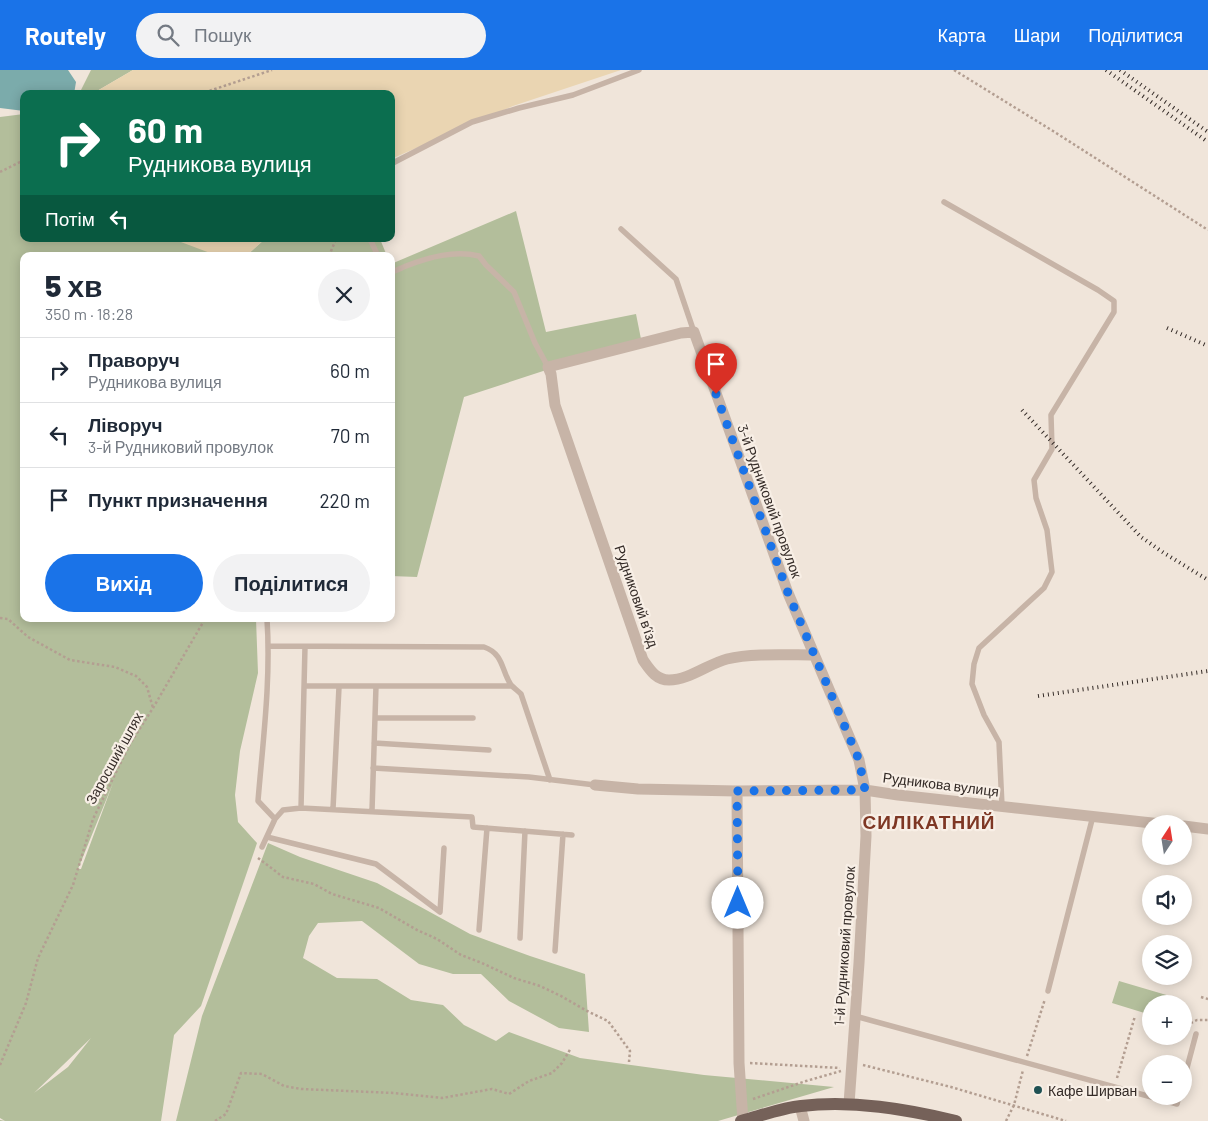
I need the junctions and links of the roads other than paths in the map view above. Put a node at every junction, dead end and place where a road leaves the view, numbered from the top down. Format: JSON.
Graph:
{"nodes":[{"id":1,"x":639,"y":70,"type":"edge"},
{"id":2,"x":395,"y":162,"type":"edge"},
{"id":3,"x":944,"y":202,"type":"dead end"},
{"id":4,"x":622,"y":229,"type":"dead end"},
{"id":5,"x":395,"y":270,"type":"edge"},
{"id":6,"x":694,"y":332,"type":"junction"},
{"id":7,"x":548,"y":367,"type":"junction"},
{"id":8,"x":267,"y":622,"type":"edge"},
{"id":9,"x":269,"y":646,"type":"junction"},
{"id":10,"x":305,"y":647,"type":"junction"},
{"id":11,"x":813,"y":655,"type":"junction"},
{"id":12,"x":304,"y":686,"type":"junction"},
{"id":13,"x":376,"y":686,"type":"junction"},
{"id":14,"x":512,"y":686,"type":"junction"},
{"id":15,"x":338,"y":687,"type":"junction"},
{"id":16,"x":375,"y":718,"type":"junction"},
{"id":17,"x":473,"y":718,"type":"dead end"},
{"id":18,"x":374,"y":744,"type":"junction"},
{"id":19,"x":489,"y":750,"type":"dead end"},
{"id":20,"x":373,"y":768,"type":"junction"},
{"id":21,"x":550,"y":780,"type":"junction"},
{"id":22,"x":596,"y":785,"type":"joint"},
{"id":23,"x":865,"y":790,"type":"junction"},
{"id":24,"x":737,"y":791,"type":"junction"},
{"id":25,"x":1002,"y":806,"type":"junction"},
{"id":26,"x":301,"y":808,"type":"junction"},
{"id":27,"x":334,"y":809,"type":"junction"},
{"id":28,"x":372,"y":811,"type":"junction"},
{"id":29,"x":1093,"y":816,"type":"junction"},
{"id":30,"x":275,"y":819,"type":"junction"},
{"id":31,"x":1142,"y":822,"type":"edge"},
{"id":32,"x":1192,"y":827,"type":"edge"},
{"id":33,"x":487,"y":828,"type":"junction"},
{"id":34,"x":1208,"y":829,"type":"edge"},
{"id":35,"x":525,"y":831,"type":"junction"},
{"id":36,"x":563,"y":834,"type":"junction"},
{"id":37,"x":572,"y":835,"type":"dead end"},
{"id":38,"x":267,"y":837,"type":"junction"},
{"id":39,"x":262,"y":847,"type":"dead end"},
{"id":40,"x":444,"y":848,"type":"dead end"},
{"id":41,"x":479,"y":930,"type":"dead end"},
{"id":42,"x":520,"y":938,"type":"dead end"},
{"id":43,"x":555,"y":951,"type":"dead end"},
{"id":44,"x":1048,"y":990,"type":"road end"},
{"id":45,"x":855,"y":1016,"type":"junction"},
{"id":46,"x":1196,"y":1034,"type":"dead end"},
{"id":47,"x":1190,"y":1055,"type":"edge"},
{"id":48,"x":1142,"y":1095,"type":"edge"},
{"id":49,"x":849,"y":1104,"type":"junction"},
{"id":50,"x":800,"y":1106,"type":"junction"},
{"id":51,"x":940,"y":1119,"type":"edge"},
{"id":52,"x":742,"y":1121,"type":"edge"},
{"id":53,"x":804,"y":1121,"type":"edge"},
{"id":54,"x":956,"y":1121,"type":"edge"}],
"edges":[{"from":1,"to":2,"type":"lane"},
{"from":3,"to":25,"type":"lane"},
{"from":4,"to":6,"type":"lane"},
{"from":5,"to":7,"type":"lane"},
{"from":6,"to":7,"type":"street"},
{"from":6,"to":11,"type":"street","name":"3-й Рудниковий провулок"},
{"from":7,"to":11,"type":"street","name":"Рудниковий в’їзд"},
{"from":8,"to":9,"type":"lane"},
{"from":9,"to":10,"type":"lane"},
{"from":9,"to":30,"type":"lane"},
{"from":10,"to":12,"type":"lane"},
{"from":10,"to":14,"type":"lane"},
{"from":11,"to":23,"type":"street","name":"3-й Рудниковий провулок"},
{"from":12,"to":15,"type":"lane"},
{"from":12,"to":26,"type":"lane"},
{"from":13,"to":14,"type":"lane"},
{"from":13,"to":15,"type":"lane"},
{"from":13,"to":16,"type":"lane"},
{"from":14,"to":21,"type":"lane"},
{"from":15,"to":27,"type":"lane"},
{"from":16,"to":17,"type":"lane"},
{"from":16,"to":18,"type":"lane"},
{"from":18,"to":19,"type":"lane"},
{"from":18,"to":20,"type":"lane"},
{"from":20,"to":21,"type":"lane"},
{"from":20,"to":28,"type":"lane"},
{"from":21,"to":22,"type":"lane"},
{"from":22,"to":24,"type":"street","name":"Рудникова вулиця"},
{"from":23,"to":24,"type":"street","name":"Рудникова вулиця"},
{"from":23,"to":25,"type":"street","name":"Рудникова вулиця"},
{"from":23,"to":45,"type":"street","name":"1-й Рудниковий провулок"},
{"from":24,"to":52,"type":"street"},
{"from":25,"to":29,"type":"street","name":"Рудникова вулиця"},
{"from":26,"to":27,"type":"lane"},
{"from":26,"to":30,"type":"lane"},
{"from":27,"to":28,"type":"lane"},
{"from":28,"to":33,"type":"lane"},
{"from":29,"to":31,"type":"street","name":"Рудникова вулиця"},
{"from":29,"to":44,"type":"lane"},
{"from":30,"to":38,"type":"lane"},
{"from":32,"to":34,"type":"street"},
{"from":33,"to":35,"type":"lane"},
{"from":33,"to":41,"type":"lane"},
{"from":35,"to":36,"type":"lane"},
{"from":35,"to":42,"type":"lane"},
{"from":36,"to":37,"type":"lane"},
{"from":36,"to":43,"type":"lane"},
{"from":38,"to":39,"type":"lane"},
{"from":38,"to":40,"type":"lane"},
{"from":45,"to":48,"type":"lane"},
{"from":45,"to":49,"type":"street","name":"1-й Рудниковий провулок"},
{"from":46,"to":47,"type":"lane"},
{"from":49,"to":50,"type":"main road"},
{"from":49,"to":51,"type":"main road"},
{"from":50,"to":52,"type":"main road"},
{"from":50,"to":53,"type":"street"},
{"from":51,"to":54,"type":"main road"}]}
